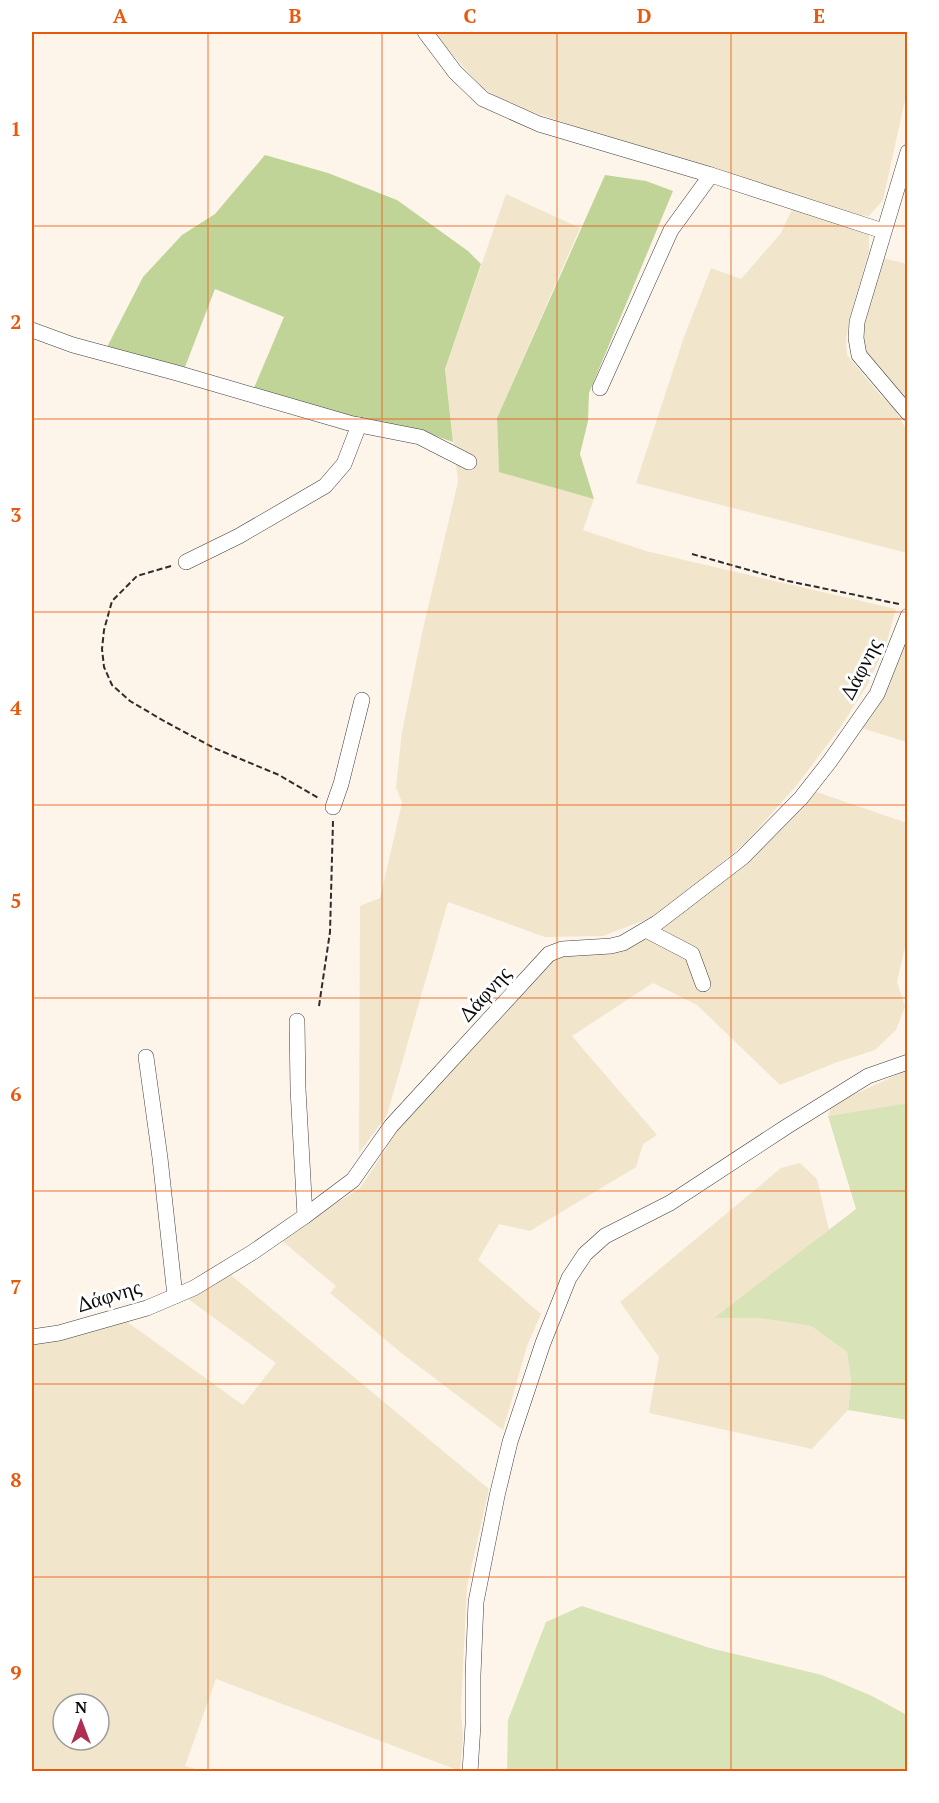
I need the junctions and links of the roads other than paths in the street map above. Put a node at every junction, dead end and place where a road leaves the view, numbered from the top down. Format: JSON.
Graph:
{"nodes":[{"id":1,"x":425,"y":32,"type":"edge"},
{"id":2,"x":908,"y":152,"type":"edge"},
{"id":3,"x":711,"y":175,"type":"junction"},
{"id":4,"x":883,"y":231,"type":"junction"},
{"id":5,"x":32,"y":330,"type":"edge"},
{"id":6,"x":600,"y":388,"type":"dead end"},
{"id":7,"x":908,"y":413,"type":"edge"},
{"id":8,"x":359,"y":425,"type":"junction"},
{"id":9,"x":469,"y":462,"type":"dead end"},
{"id":10,"x":186,"y":562,"type":"road end"},
{"id":11,"x":908,"y":616,"type":"edge"},
{"id":12,"x":362,"y":700,"type":"dead end"},
{"id":13,"x":333,"y":807,"type":"road end"},
{"id":14,"x":646,"y":930,"type":"junction"},
{"id":15,"x":703,"y":984,"type":"dead end"},
{"id":16,"x":297,"y":1021,"type":"dead end"},
{"id":17,"x":146,"y":1058,"type":"dead end"},
{"id":18,"x":908,"y":1062,"type":"edge"},
{"id":19,"x":305,"y":1216,"type":"junction"},
{"id":20,"x":175,"y":1296,"type":"junction"},
{"id":21,"x":32,"y":1337,"type":"edge"},
{"id":22,"x":470,"y":1772,"type":"edge"}],
"edges":[{"from":1,"to":3,"type":"street"},
{"from":2,"to":4,"type":"street"},
{"from":3,"to":4,"type":"street"},
{"from":3,"to":6,"type":"street"},
{"from":4,"to":7,"type":"street"},
{"from":5,"to":8,"type":"street"},
{"from":8,"to":9,"type":"street"},
{"from":8,"to":10,"type":"street"},
{"from":11,"to":14,"type":"street","name":"Δάφνης"},
{"from":12,"to":13,"type":"street"},
{"from":14,"to":15,"type":"street"},
{"from":14,"to":19,"type":"street","name":"Δάφνης"},
{"from":16,"to":19,"type":"street"},
{"from":17,"to":20,"type":"street"},
{"from":18,"to":22,"type":"street"},
{"from":19,"to":20,"type":"street","name":"Δάφνης"},
{"from":20,"to":21,"type":"street","name":"Δάφνης"}]}
